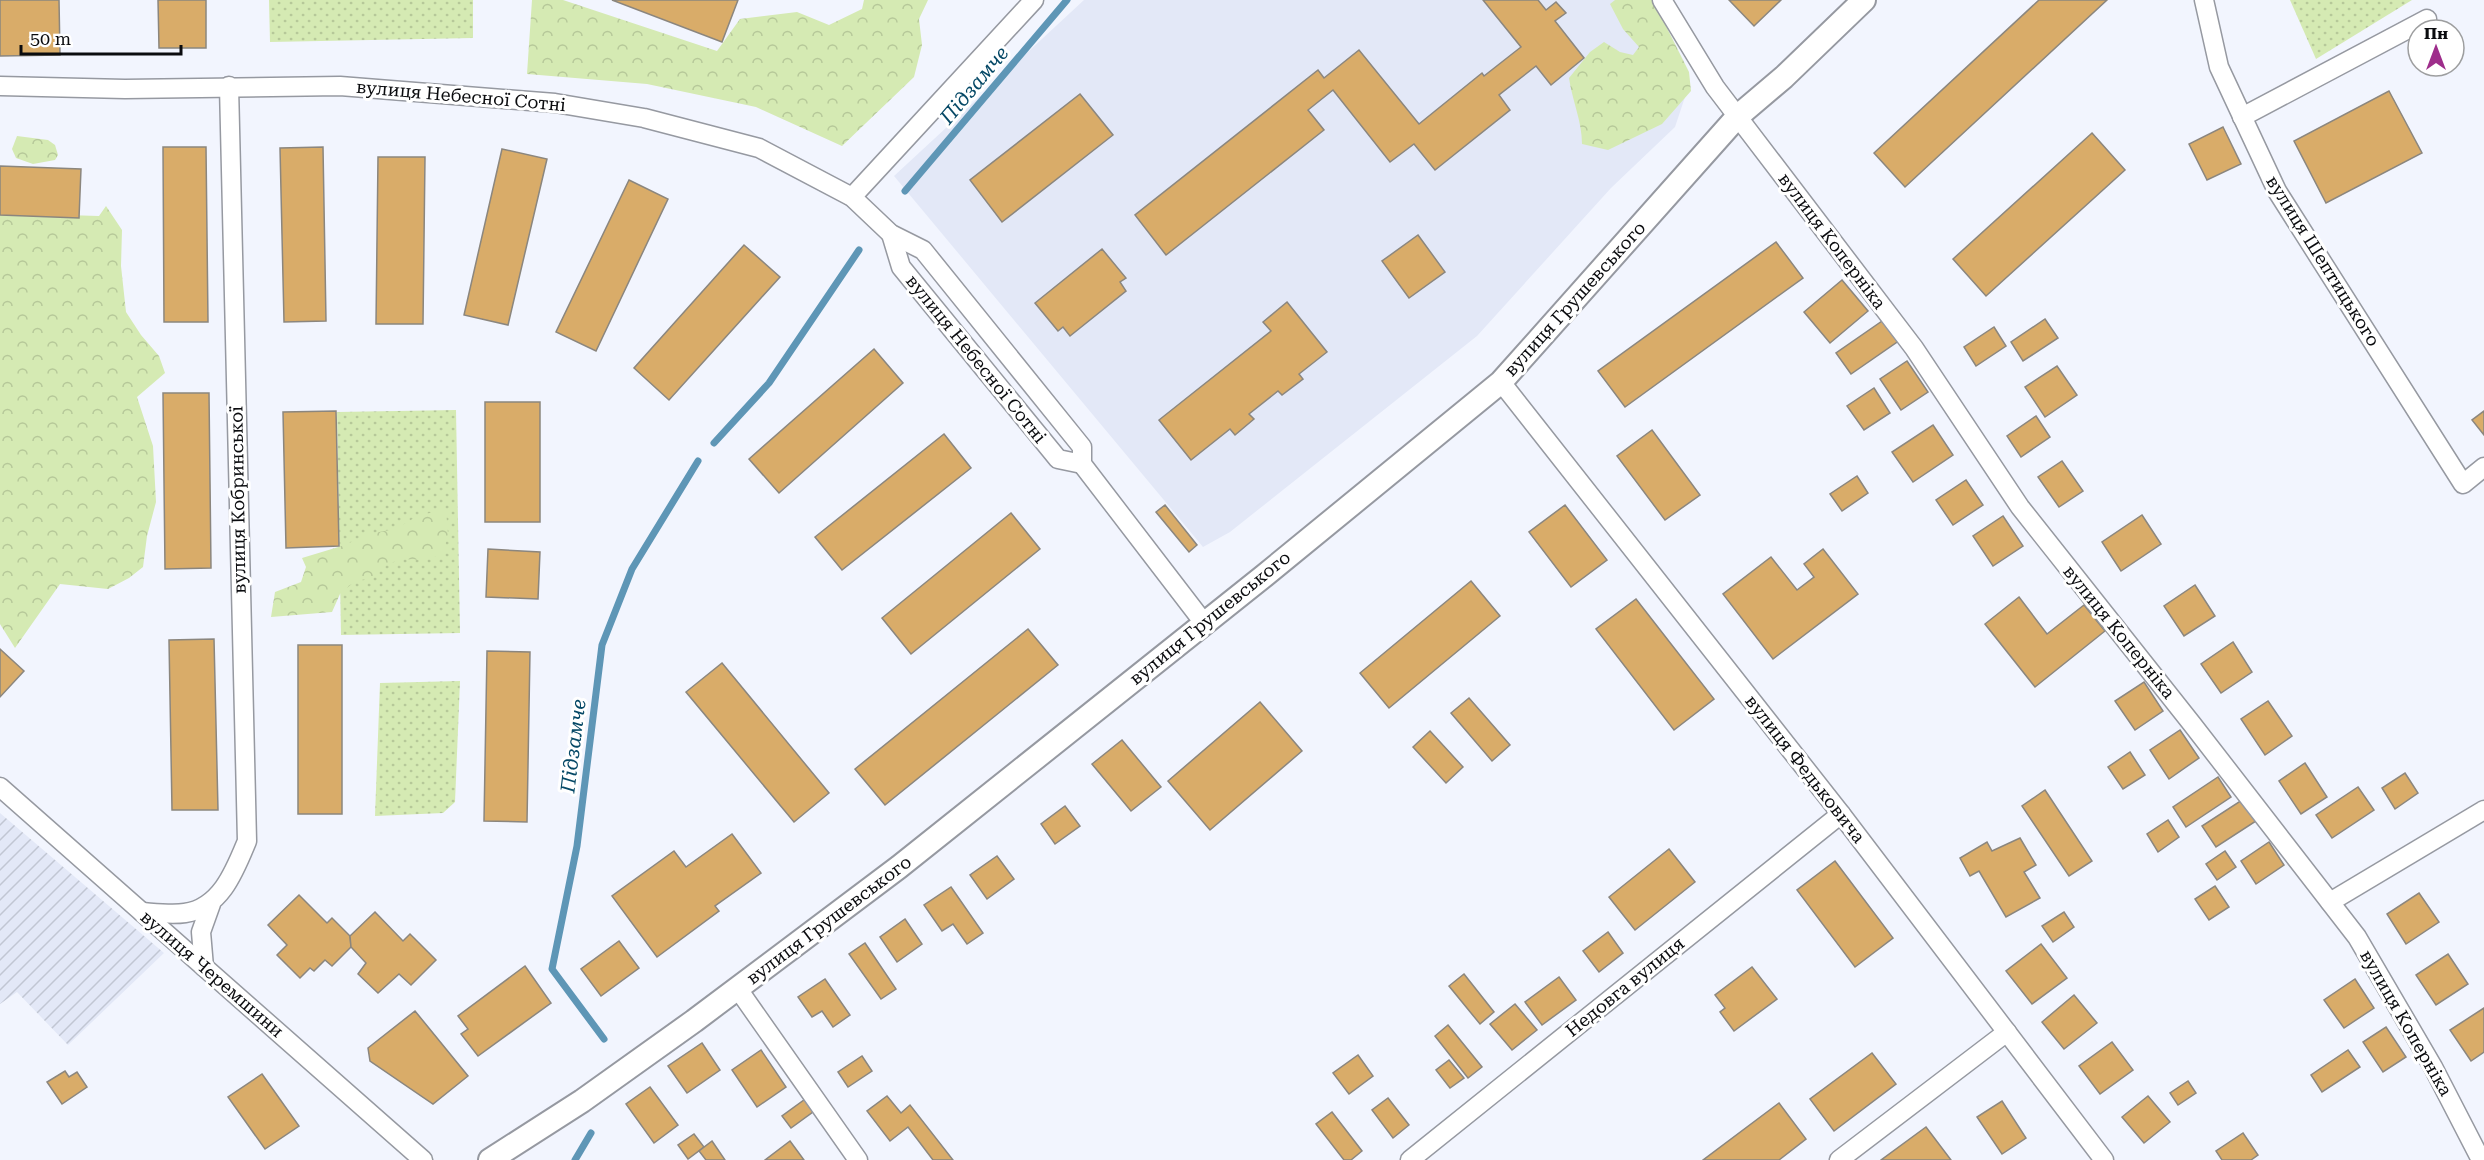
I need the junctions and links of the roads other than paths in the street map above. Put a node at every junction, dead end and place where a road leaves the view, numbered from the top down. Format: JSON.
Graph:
{"nodes":[{"id":1,"x":1034,"y":0,"type":"edge"},
{"id":2,"x":1662,"y":0,"type":"edge"},
{"id":3,"x":1864,"y":0,"type":"edge"},
{"id":4,"x":2204,"y":0,"type":"edge"},
{"id":5,"x":2406,"y":30,"type":"edge"},
{"id":6,"x":0,"y":86,"type":"edge"},
{"id":7,"x":229,"y":86,"type":"junction"},
{"id":8,"x":1738,"y":116,"type":"junction"},
{"id":9,"x":2242,"y":117,"type":"junction"},
{"id":10,"x":852,"y":197,"type":"junction"},
{"id":11,"x":891,"y":234,"type":"junction"},
{"id":12,"x":1501,"y":382,"type":"junction"},
{"id":13,"x":1082,"y":464,"type":"junction"},
{"id":14,"x":2484,"y":467,"type":"edge"},
{"id":15,"x":1204,"y":623,"type":"junction"},
{"id":16,"x":0,"y":787,"type":"edge"},
{"id":17,"x":2484,"y":810,"type":"edge"},
{"id":18,"x":1841,"y":814,"type":"junction"},
{"id":19,"x":2330,"y":902,"type":"junction"},
{"id":20,"x":211,"y":904,"type":"junction"},
{"id":21,"x":142,"y":912,"type":"junction"},
{"id":22,"x":204,"y":967,"type":"junction"},
{"id":23,"x":738,"y":989,"type":"junction"},
{"id":24,"x":2007,"y":1032,"type":"junction"},
{"id":25,"x":498,"y":1157,"type":"edge"},
{"id":26,"x":423,"y":1160,"type":"edge"},
{"id":27,"x":858,"y":1160,"type":"edge"},
{"id":28,"x":1410,"y":1160,"type":"edge"},
{"id":29,"x":1839,"y":1160,"type":"edge"},
{"id":30,"x":2104,"y":1160,"type":"edge"},
{"id":31,"x":2481,"y":1160,"type":"edge"}],
"edges":[{"from":1,"to":10,"type":"street"},
{"from":2,"to":8,"type":"street","name":"вулиця Коперніка"},
{"from":3,"to":8,"type":"street","name":"вулиця Грушевського"},
{"from":4,"to":9,"type":"street","name":"вулиця Шептицького"},
{"from":5,"to":9,"type":"street"},
{"from":6,"to":7,"type":"street","name":"вулиця Небесної Сотні"},
{"from":7,"to":10,"type":"street","name":"вулиця Небесної Сотні"},
{"from":7,"to":20,"type":"street","name":"вулиця Кобринської"},
{"from":8,"to":12,"type":"street","name":"вулиця Грушевського"},
{"from":8,"to":19,"type":"street","name":"вулиця Коперніка"},
{"from":9,"to":14,"type":"street","name":"вулиця Шептицького"},
{"from":10,"to":11,"type":"street","name":"вулиця Небесної Сотні"},
{"from":11,"to":13,"type":"street","name":"вулиця Небесної Сотні"},
{"from":11,"to":13,"type":"street","name":"вулиця Небесної Сотні"},
{"from":12,"to":15,"type":"street","name":"вулиця Грушевського"},
{"from":12,"to":18,"type":"street","name":"вулиця Федьковича"},
{"from":13,"to":15,"type":"street","name":"вулиця Небесної Сотні"},
{"from":15,"to":23,"type":"street","name":"вулиця Грушевського"},
{"from":16,"to":21,"type":"street","name":"вулиця Черемшини"},
{"from":17,"to":19,"type":"street"},
{"from":18,"to":24,"type":"street","name":"вулиця Федьковича"},
{"from":18,"to":28,"type":"street","name":"Недовга вулиця"},
{"from":19,"to":31,"type":"street","name":"вулиця Коперніка"},
{"from":20,"to":21,"type":"street"},
{"from":20,"to":22,"type":"street","name":"вулиця Кобринської"},
{"from":21,"to":22,"type":"street","name":"вулиця Черемшини"},
{"from":22,"to":26,"type":"street","name":"вулиця Черемшини"},
{"from":23,"to":25,"type":"street","name":"вулиця Грушевського"},
{"from":23,"to":27,"type":"street"},
{"from":24,"to":29,"type":"street"},
{"from":24,"to":30,"type":"street","name":"вулиця Федьковича"}]}
